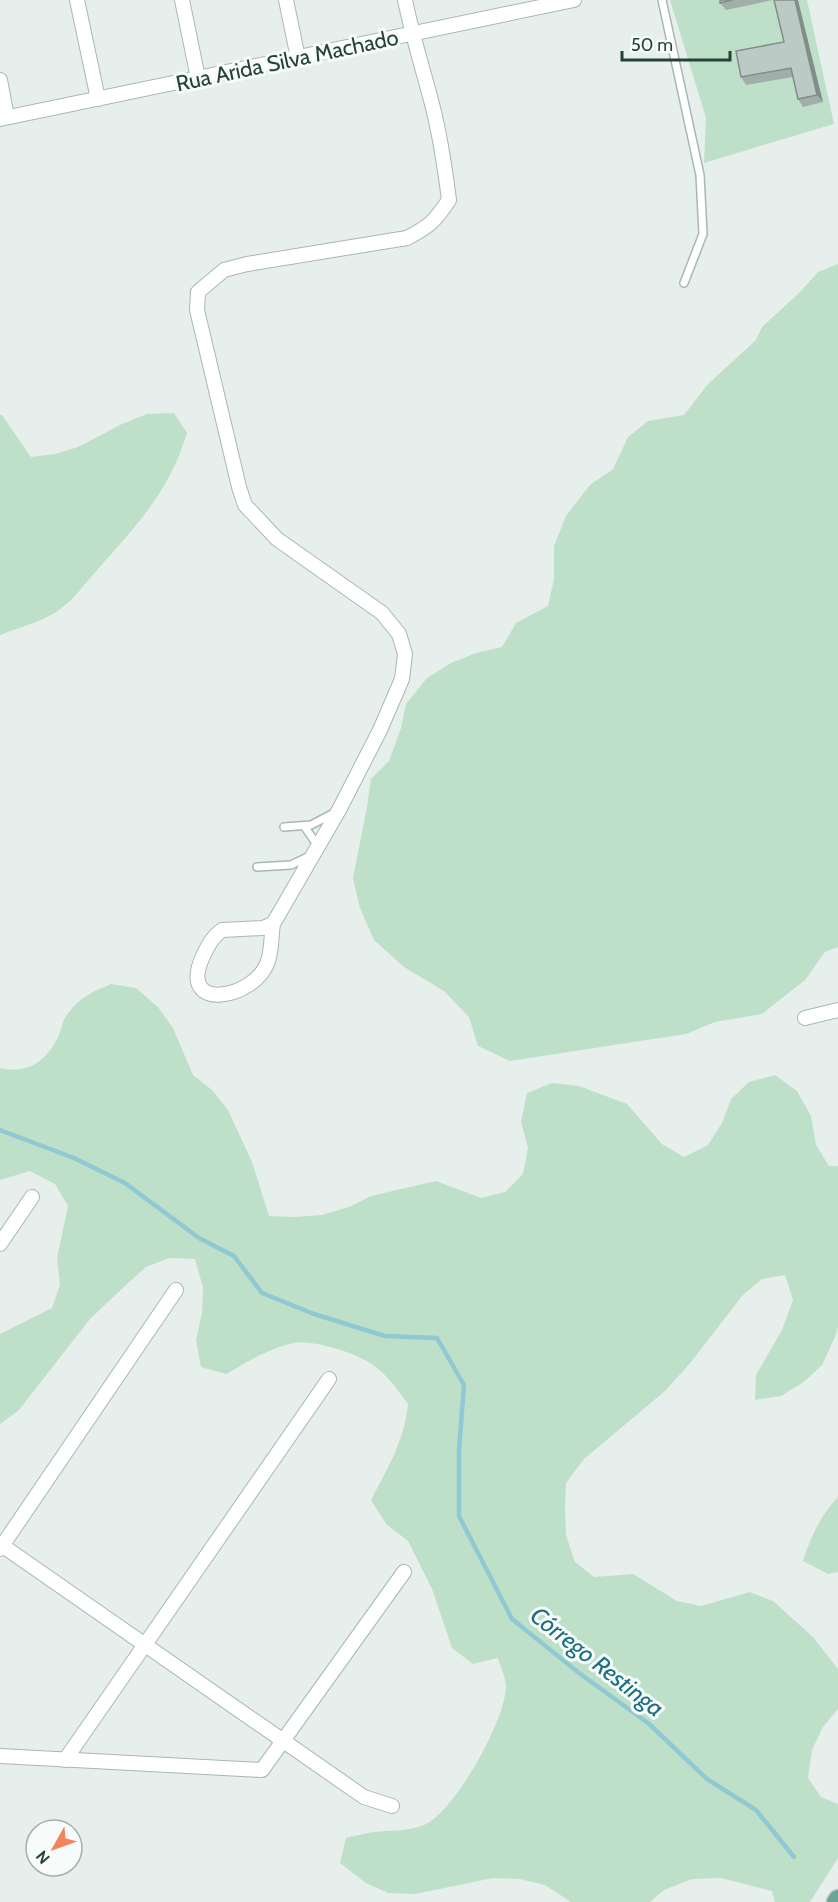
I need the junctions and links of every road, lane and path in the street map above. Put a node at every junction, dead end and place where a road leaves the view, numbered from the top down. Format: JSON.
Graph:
{"nodes":[{"id":1,"x":77,"y":0,"type":"edge"},
{"id":2,"x":182,"y":0,"type":"edge"},
{"id":3,"x":286,"y":0,"type":"edge"},
{"id":4,"x":405,"y":0,"type":"edge"},
{"id":5,"x":662,"y":0,"type":"edge"},
{"id":6,"x":565,"y":1,"type":"edge"},
{"id":7,"x":411,"y":34,"type":"junction"},
{"id":8,"x":298,"y":57,"type":"junction"},
{"id":9,"x":198,"y":78,"type":"junction"},
{"id":10,"x":0,"y":80,"type":"edge"},
{"id":11,"x":98,"y":99,"type":"junction"},
{"id":12,"x":4,"y":118,"type":"edge"},
{"id":13,"x":684,"y":284,"type":"dead end"},
{"id":14,"x":339,"y":810,"type":"junction"},
{"id":15,"x":304,"y":826,"type":"junction"},
{"id":16,"x":284,"y":827,"type":"dead end"},
{"id":17,"x":315,"y":851,"type":"junction"},
{"id":18,"x":257,"y":867,"type":"dead end"},
{"id":19,"x":273,"y":924,"type":"junction"},
{"id":20,"x":838,"y":1010,"type":"edge"},
{"id":21,"x":805,"y":1018,"type":"dead end"},
{"id":22,"x":32,"y":1197,"type":"dead end"},
{"id":23,"x":0,"y":1244,"type":"edge"},
{"id":24,"x":176,"y":1290,"type":"dead end"},
{"id":25,"x":329,"y":1379,"type":"dead end"},
{"id":26,"x":1,"y":1546,"type":"edge"},
{"id":27,"x":404,"y":1572,"type":"dead end"},
{"id":28,"x":144,"y":1644,"type":"junction"},
{"id":29,"x":284,"y":1741,"type":"junction"},
{"id":30,"x":0,"y":1755,"type":"edge"},
{"id":31,"x":65,"y":1760,"type":"junction"},
{"id":32,"x":392,"y":1806,"type":"dead end"}],
"edges":[{"from":1,"to":11,"type":"street"},
{"from":2,"to":9,"type":"street"},
{"from":3,"to":8,"type":"street"},
{"from":4,"to":7,"type":"street"},
{"from":5,"to":13,"type":"lane"},
{"from":6,"to":7,"type":"street","name":"Rua Arida Silva Machado"},
{"from":7,"to":8,"type":"street","name":"Rua Arida Silva Machado"},
{"from":7,"to":14,"type":"street"},
{"from":8,"to":9,"type":"street","name":"Rua Arida Silva Machado"},
{"from":9,"to":11,"type":"street","name":"Rua Arida Silva Machado"},
{"from":10,"to":12,"type":"street"},
{"from":11,"to":12,"type":"street","name":"Rua Arida Silva Machado"},
{"from":14,"to":15,"type":"lane"},
{"from":14,"to":17,"type":"street"},
{"from":15,"to":16,"type":"lane"},
{"from":15,"to":17,"type":"lane"},
{"from":17,"to":18,"type":"lane"},
{"from":17,"to":19,"type":"street"},
{"from":19,"to":19,"type":"street"},
{"from":20,"to":21,"type":"street"},
{"from":22,"to":23,"type":"street"},
{"from":24,"to":26,"type":"street"},
{"from":25,"to":28,"type":"street"},
{"from":26,"to":28,"type":"street"},
{"from":27,"to":29,"type":"street"},
{"from":28,"to":29,"type":"street"},
{"from":28,"to":31,"type":"street"},
{"from":29,"to":31,"type":"street"},
{"from":29,"to":32,"type":"street"},
{"from":30,"to":31,"type":"street"}]}
